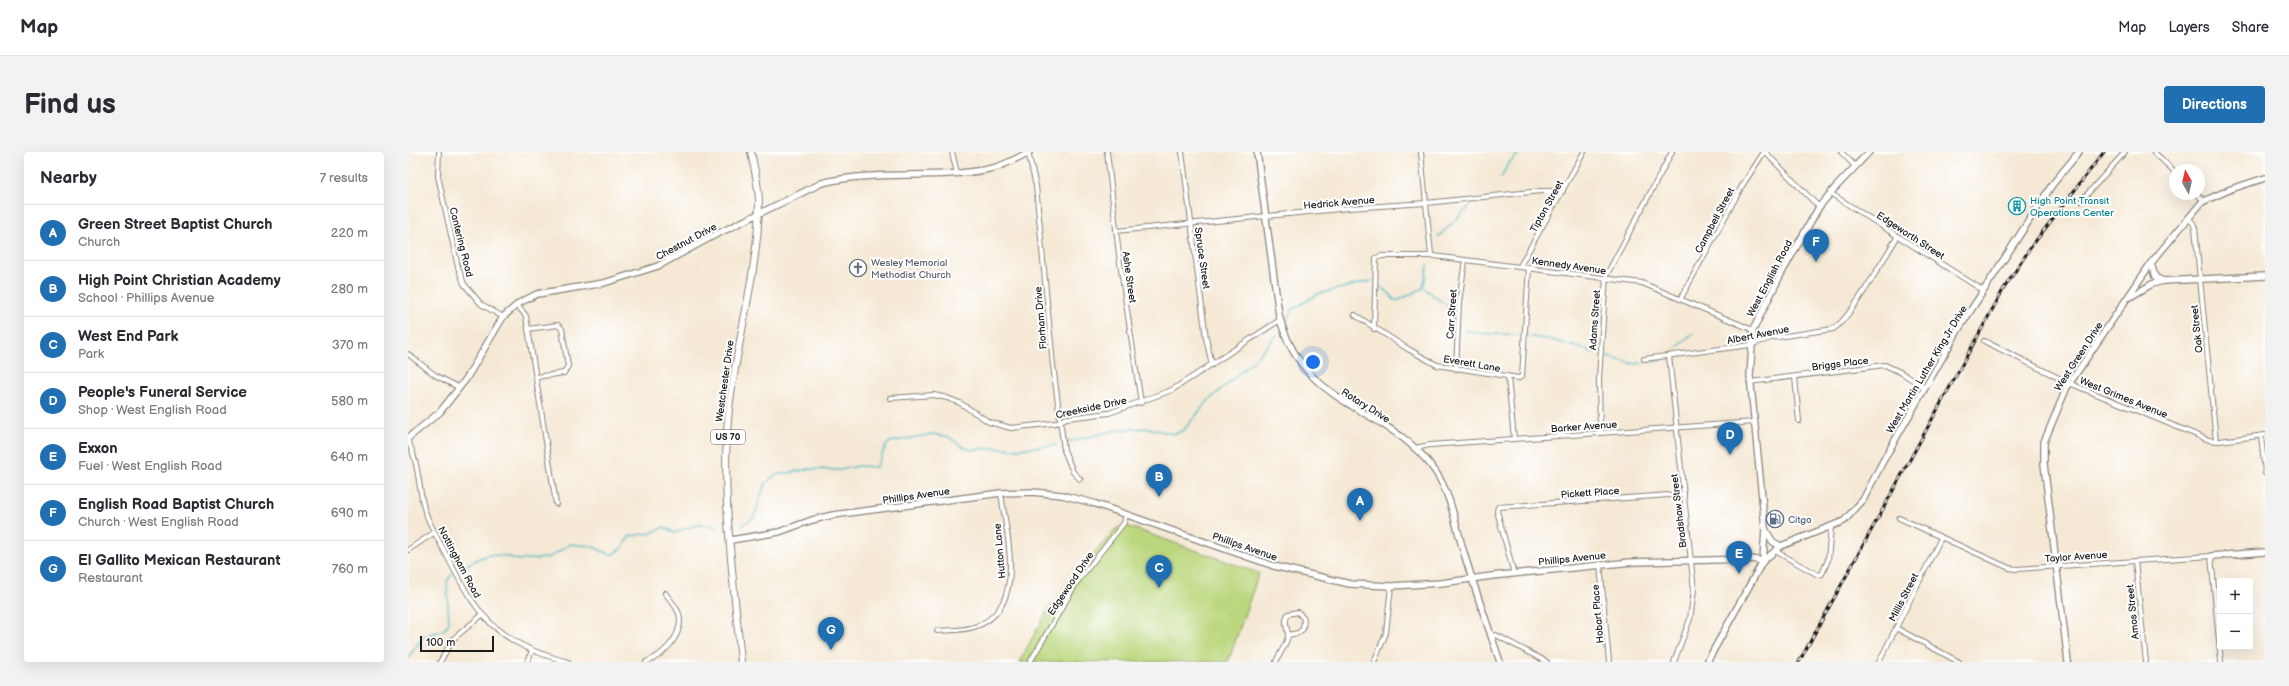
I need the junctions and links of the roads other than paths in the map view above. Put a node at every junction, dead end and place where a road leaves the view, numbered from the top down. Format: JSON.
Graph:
{"nodes":[{"id":1,"x":439,"y":152,"type":"edge"},
{"id":2,"x":751,"y":152,"type":"edge"},
{"id":3,"x":952,"y":152,"type":"edge"},
{"id":4,"x":1029,"y":152,"type":"edge"},
{"id":5,"x":1107,"y":152,"type":"edge"},
{"id":6,"x":1182,"y":152,"type":"edge"},
{"id":7,"x":1257,"y":152,"type":"edge"},
{"id":8,"x":1421,"y":152,"type":"edge"},
{"id":9,"x":1584,"y":152,"type":"edge"},
{"id":10,"x":1672,"y":152,"type":"edge"},
{"id":11,"x":1764,"y":152,"type":"edge"},
{"id":12,"x":1841,"y":152,"type":"edge"},
{"id":13,"x":1870,"y":152,"type":"edge"},
{"id":14,"x":2079,"y":152,"type":"edge"},
{"id":15,"x":2125,"y":152,"type":"edge"},
{"id":16,"x":2154,"y":152,"type":"edge"},
{"id":17,"x":1855,"y":166,"type":"junction"},
{"id":18,"x":2169,"y":166,"type":"edge"},
{"id":19,"x":957,"y":173,"type":"junction"},
{"id":20,"x":2265,"y":178,"type":"edge"},
{"id":21,"x":1563,"y":191,"type":"junction"},
{"id":22,"x":1830,"y":193,"type":"junction"},
{"id":23,"x":2081,"y":201,"type":"dead end"},
{"id":24,"x":2204,"y":201,"type":"joint"},
{"id":25,"x":1426,"y":203,"type":"junction"},
{"id":26,"x":1819,"y":208,"type":"junction"},
{"id":27,"x":758,"y":215,"type":"junction"},
{"id":28,"x":1265,"y":218,"type":"junction"},
{"id":29,"x":2188,"y":218,"type":"junction"},
{"id":30,"x":1190,"y":225,"type":"junction"},
{"id":31,"x":1116,"y":231,"type":"junction"},
{"id":32,"x":1898,"y":236,"type":"junction"},
{"id":33,"x":1431,"y":255,"type":"junction"},
{"id":34,"x":1465,"y":260,"type":"junction"},
{"id":35,"x":2151,"y":263,"type":"junction"},
{"id":36,"x":1520,"y":266,"type":"junction"},
{"id":37,"x":1529,"y":267,"type":"junction"},
{"id":38,"x":2265,"y":276,"type":"edge"},
{"id":39,"x":1605,"y":277,"type":"junction"},
{"id":40,"x":2200,"y":280,"type":"junction"},
{"id":41,"x":2163,"y":281,"type":"junction"},
{"id":42,"x":1984,"y":291,"type":"junction"},
{"id":43,"x":1681,"y":298,"type":"junction"},
{"id":44,"x":2128,"y":298,"type":"junction"},
{"id":45,"x":516,"y":305,"type":"junction"},
{"id":46,"x":1355,"y":315,"type":"dead end"},
{"id":47,"x":503,"y":317,"type":"junction"},
{"id":48,"x":1280,"y":320,"type":"junction"},
{"id":49,"x":528,"y":328,"type":"junction"},
{"id":50,"x":1374,"y":328,"type":"junction"},
{"id":51,"x":1753,"y":330,"type":"junction"},
{"id":52,"x":1984,"y":341,"type":"dead end"},
{"id":53,"x":1750,"y":346,"type":"junction"},
{"id":54,"x":408,"y":354,"type":"edge"},
{"id":55,"x":1669,"y":356,"type":"junction"},
{"id":56,"x":1644,"y":359,"type":"dead end"},
{"id":57,"x":1212,"y":365,"type":"junction"},
{"id":58,"x":1456,"y":369,"type":"junction"},
{"id":59,"x":536,"y":377,"type":"junction"},
{"id":60,"x":1508,"y":377,"type":"junction"},
{"id":61,"x":1795,"y":377,"type":"junction"},
{"id":62,"x":1750,"y":382,"type":"junction"},
{"id":63,"x":2069,"y":383,"type":"junction"},
{"id":64,"x":458,"y":387,"type":"junction"},
{"id":65,"x":1925,"y":388,"type":"junction"},
{"id":66,"x":890,"y":398,"type":"dead end"},
{"id":67,"x":1140,"y":403,"type":"junction"},
{"id":68,"x":1799,"y":420,"type":"dead end"},
{"id":69,"x":1060,"y":421,"type":"junction"},
{"id":70,"x":1754,"y":422,"type":"junction"},
{"id":71,"x":1677,"y":428,"type":"junction"},
{"id":72,"x":1600,"y":433,"type":"junction"},
{"id":73,"x":2263,"y":436,"type":"edge"},
{"id":74,"x":408,"y":438,"type":"edge"},
{"id":75,"x":1514,"y":439,"type":"junction"},
{"id":76,"x":408,"y":441,"type":"edge"},
{"id":77,"x":2216,"y":441,"type":"junction"},
{"id":78,"x":1415,"y":448,"type":"junction"},
{"id":79,"x":2265,"y":473,"type":"edge"},
{"id":80,"x":1080,"y":479,"type":"dead end"},
{"id":81,"x":1001,"y":493,"type":"junction"},
{"id":82,"x":1684,"y":494,"type":"junction"},
{"id":83,"x":556,"y":504,"type":"dead end"},
{"id":84,"x":1126,"y":515,"type":"junction"},
{"id":85,"x":1899,"y":518,"type":"dead end"},
{"id":86,"x":1831,"y":527,"type":"junction"},
{"id":87,"x":1764,"y":528,"type":"junction"},
{"id":88,"x":435,"y":532,"type":"junction"},
{"id":89,"x":1941,"y":538,"type":"junction"},
{"id":90,"x":731,"y":540,"type":"junction"},
{"id":91,"x":1781,"y":546,"type":"junction"},
{"id":92,"x":408,"y":550,"type":"edge"},
{"id":93,"x":1775,"y":551,"type":"junction"},
{"id":94,"x":2265,"y":552,"type":"edge"},
{"id":95,"x":2210,"y":556,"type":"junction"},
{"id":96,"x":1692,"y":560,"type":"junction"},
{"id":97,"x":1763,"y":561,"type":"junction"},
{"id":98,"x":2135,"y":561,"type":"junction"},
{"id":99,"x":1600,"y":564,"type":"junction"},
{"id":100,"x":2058,"y":566,"type":"junction"},
{"id":101,"x":1514,"y":574,"type":"junction"},
{"id":102,"x":1472,"y":579,"type":"junction"},
{"id":103,"x":1390,"y":586,"type":"junction"},
{"id":104,"x":665,"y":593,"type":"dead end"},
{"id":105,"x":482,"y":615,"type":"junction"},
{"id":106,"x":1896,"y":628,"type":"junction"},
{"id":107,"x":937,"y":631,"type":"dead end"},
{"id":108,"x":1288,"y":635,"type":"junction"},
{"id":109,"x":1492,"y":636,"type":"junction"},
{"id":110,"x":532,"y":651,"type":"junction"},
{"id":111,"x":440,"y":662,"type":"edge"},
{"id":112,"x":526,"y":662,"type":"edge"},
{"id":113,"x":568,"y":662,"type":"edge"},
{"id":114,"x":646,"y":662,"type":"edge"},
{"id":115,"x":742,"y":662,"type":"edge"},
{"id":116,"x":1030,"y":662,"type":"edge"},
{"id":117,"x":1276,"y":662,"type":"edge"},
{"id":118,"x":1374,"y":662,"type":"edge"},
{"id":119,"x":1500,"y":662,"type":"edge"},
{"id":120,"x":1547,"y":662,"type":"edge"},
{"id":121,"x":1609,"y":662,"type":"edge"},
{"id":122,"x":1674,"y":662,"type":"edge"},
{"id":123,"x":1707,"y":662,"type":"edge"},
{"id":124,"x":1879,"y":662,"type":"edge"},
{"id":125,"x":1959,"y":662,"type":"edge"},
{"id":126,"x":2068,"y":662,"type":"edge"},
{"id":127,"x":2146,"y":662,"type":"edge"},
{"id":128,"x":2221,"y":662,"type":"edge"}],
"edges":[{"from":1,"to":47,"type":"street","name":"Cantering Road"},
{"from":2,"to":27,"type":"main road","name":"Westchester Drive","number":"US 70"},
{"from":3,"to":19,"type":"street"},
{"from":4,"to":19,"type":"street","name":"Chestnut Drive"},
{"from":4,"to":69,"type":"street","name":"Florham Drive"},
{"from":5,"to":31,"type":"street","name":"Ashe Street"},
{"from":6,"to":30,"type":"street","name":"Spruce Street"},
{"from":7,"to":28,"type":"street","name":"Rotary Drive"},
{"from":8,"to":25,"type":"street"},
{"from":9,"to":21,"type":"street","name":"Tipton Street"},
{"from":10,"to":39,"type":"street","name":"Adams Street"},
{"from":11,"to":26,"type":"street"},
{"from":11,"to":43,"type":"street","name":"Campbell Street"},
{"from":12,"to":17,"type":"street"},
{"from":13,"to":17,"type":"street","name":"West English Road"},
{"from":14,"to":42,"type":"street","name":"West Martin Luther King Jr Drive"},
{"from":15,"to":23,"type":"street"},
{"from":16,"to":18,"type":"street"},
{"from":17,"to":22,"type":"street","name":"West English Road"},
{"from":19,"to":27,"type":"street","name":"Chestnut Drive"},
{"from":20,"to":24,"type":"street","name":"West Green Drive"},
{"from":21,"to":25,"type":"street","name":"Hedrick Avenue"},
{"from":21,"to":36,"type":"street","name":"Tipton Street"},
{"from":22,"to":26,"type":"street","name":"West English Road"},
{"from":22,"to":32,"type":"street","name":"Edgeworth Street"},
{"from":24,"to":29,"type":"street","name":"West Green Drive"},
{"from":25,"to":28,"type":"street","name":"Hedrick Avenue"},
{"from":25,"to":33,"type":"street"},
{"from":26,"to":51,"type":"street","name":"West English Road"},
{"from":27,"to":45,"type":"street","name":"Chestnut Drive"},
{"from":27,"to":90,"type":"main road","name":"Westchester Drive","number":"US 70"},
{"from":28,"to":30,"type":"street","name":"Hedrick Avenue"},
{"from":28,"to":48,"type":"street","name":"Rotary Drive"},
{"from":29,"to":35,"type":"street","name":"West Green Drive"},
{"from":29,"to":40,"type":"street","name":"Oak Street"},
{"from":30,"to":31,"type":"street","name":"Hedrick Avenue"},
{"from":30,"to":57,"type":"street","name":"Spruce Street"},
{"from":31,"to":67,"type":"street","name":"Ashe Street"},
{"from":32,"to":42,"type":"street","name":"Edgeworth Street"},
{"from":32,"to":53,"type":"street","name":"Albert Avenue"},
{"from":33,"to":34,"type":"street","name":"Kennedy Avenue"},
{"from":33,"to":50,"type":"street","name":"Kennedy Avenue"},
{"from":34,"to":36,"type":"street","name":"Kennedy Avenue"},
{"from":34,"to":58,"type":"street","name":"Carr Street"},
{"from":35,"to":41,"type":"street"},
{"from":35,"to":44,"type":"street","name":"West Green Drive"},
{"from":36,"to":37,"type":"street","name":"Kennedy Avenue"},
{"from":37,"to":39,"type":"street","name":"Kennedy Avenue"},
{"from":37,"to":60,"type":"street","name":"Everett Lane"},
{"from":38,"to":40,"type":"street"},
{"from":39,"to":43,"type":"street","name":"Kennedy Avenue"},
{"from":39,"to":72,"type":"street","name":"Adams Street"},
{"from":40,"to":41,"type":"street"},
{"from":40,"to":77,"type":"street","name":"Oak Street"},
{"from":41,"to":44,"type":"street"},
{"from":42,"to":65,"type":"street","name":"West Martin Luther King Jr Drive"},
{"from":43,"to":51,"type":"street","name":"Kennedy Avenue"},
{"from":44,"to":63,"type":"street","name":"West Green Drive"},
{"from":45,"to":47,"type":"street","name":"Chestnut Drive"},
{"from":45,"to":49,"type":"street"},
{"from":46,"to":50,"type":"street","name":"Everett Lane"},
{"from":47,"to":64,"type":"street","name":"Chestnut Drive"},
{"from":48,"to":57,"type":"street","name":"Creekside Drive"},
{"from":48,"to":78,"type":"street","name":"Rotary Drive"},
{"from":49,"to":59,"type":"street"},
{"from":49,"to":59,"type":"street"},
{"from":50,"to":58,"type":"street","name":"Everett Lane"},
{"from":51,"to":53,"type":"street","name":"West English Road"},
{"from":52,"to":63,"type":"street","name":"West Grimes Avenue"},
{"from":53,"to":55,"type":"street","name":"Albert Avenue"},
{"from":53,"to":62,"type":"street","name":"West English Road"},
{"from":54,"to":64,"type":"street"},
{"from":55,"to":56,"type":"street","name":"Albert Avenue"},
{"from":55,"to":71,"type":"street","name":"Bradshaw Street"},
{"from":57,"to":67,"type":"street","name":"Creekside Drive"},
{"from":58,"to":60,"type":"street","name":"Everett Lane"},
{"from":59,"to":83,"type":"street"},
{"from":60,"to":75,"type":"street"},
{"from":61,"to":62,"type":"street","name":"Briggs Place"},
{"from":61,"to":65,"type":"street","name":"Briggs Place"},
{"from":61,"to":68,"type":"street"},
{"from":62,"to":70,"type":"street","name":"West English Road"},
{"from":63,"to":77,"type":"street","name":"West Grimes Avenue"},
{"from":63,"to":100,"type":"street","name":"West Green Drive"},
{"from":64,"to":74,"type":"street","name":"Chestnut Drive"},
{"from":65,"to":86,"type":"street","name":"West Martin Luther King Jr Drive"},
{"from":66,"to":69,"type":"street","name":"Creekside Drive"},
{"from":67,"to":69,"type":"street","name":"Creekside Drive"},
{"from":69,"to":80,"type":"street","name":"Florham Drive"},
{"from":70,"to":71,"type":"street","name":"Barker Avenue"},
{"from":70,"to":87,"type":"street","name":"West English Road"},
{"from":71,"to":72,"type":"street","name":"Barker Avenue"},
{"from":71,"to":82,"type":"street","name":"Bradshaw Street"},
{"from":72,"to":75,"type":"street","name":"Barker Avenue"},
{"from":73,"to":77,"type":"street","name":"West Grimes Avenue"},
{"from":73,"to":79,"type":"street"},
{"from":75,"to":78,"type":"street","name":"Barker Avenue"},
{"from":76,"to":88,"type":"street","name":"Nottingham Road"},
{"from":78,"to":102,"type":"street","name":"Rotary Drive"},
{"from":81,"to":84,"type":"street","name":"Phillips Avenue"},
{"from":81,"to":90,"type":"street","name":"Phillips Avenue"},
{"from":81,"to":107,"type":"street","name":"Hutton Lane"},
{"from":82,"to":96,"type":"street","name":"Bradshaw Street"},
{"from":82,"to":101,"type":"street","name":"Pickett Place"},
{"from":84,"to":103,"type":"street","name":"Phillips Avenue"},
{"from":84,"to":116,"type":"street","name":"Edgewood Drive"},
{"from":85,"to":89,"type":"street","name":"Taylor Avenue"},
{"from":86,"to":91,"type":"street","name":"West Martin Luther King Jr Drive"},
{"from":86,"to":93,"type":"street"},
{"from":87,"to":91,"type":"street"},
{"from":87,"to":97,"type":"street","name":"West English Road"},
{"from":88,"to":92,"type":"street"},
{"from":88,"to":105,"type":"street","name":"Nottingham Road"},
{"from":89,"to":100,"type":"street","name":"Taylor Avenue"},
{"from":89,"to":106,"type":"street","name":"Millis Street"},
{"from":90,"to":115,"type":"main road","name":"Westchester Drive","number":"US 70"},
{"from":91,"to":93,"type":"street","name":"West Martin Luther King Jr Drive"},
{"from":93,"to":97,"type":"street","name":"West Martin Luther King Jr Drive"},
{"from":94,"to":95,"type":"street","name":"Taylor Avenue"},
{"from":95,"to":98,"type":"street","name":"Taylor Avenue"},
{"from":95,"to":128,"type":"street"},
{"from":96,"to":97,"type":"street","name":"Phillips Avenue"},
{"from":96,"to":99,"type":"street","name":"Phillips Avenue"},
{"from":96,"to":122,"type":"street","name":"Bradshaw Street"},
{"from":97,"to":123,"type":"street","name":"West English Road"},
{"from":98,"to":100,"type":"street","name":"Taylor Avenue"},
{"from":98,"to":127,"type":"street","name":"Amos Street"},
{"from":99,"to":101,"type":"street","name":"Phillips Avenue"},
{"from":99,"to":121,"type":"street","name":"Hobart Place"},
{"from":100,"to":126,"type":"street","name":"West Green Drive"},
{"from":101,"to":102,"type":"street","name":"Phillips Avenue"},
{"from":102,"to":103,"type":"street","name":"Phillips Avenue"},
{"from":102,"to":109,"type":"street","name":"Rotary Drive"},
{"from":103,"to":118,"type":"street"},
{"from":104,"to":114,"type":"street"},
{"from":105,"to":110,"type":"street","name":"Nottingham Road"},
{"from":105,"to":111,"type":"street"},
{"from":106,"to":124,"type":"street","name":"Millis Street"},
{"from":106,"to":125,"type":"street"},
{"from":108,"to":108,"type":"street"},
{"from":108,"to":117,"type":"street"},
{"from":109,"to":119,"type":"street","name":"Rotary Drive"},
{"from":109,"to":120,"type":"street"},
{"from":110,"to":112,"type":"street"},
{"from":110,"to":113,"type":"street","name":"Nottingham Road"}]}
